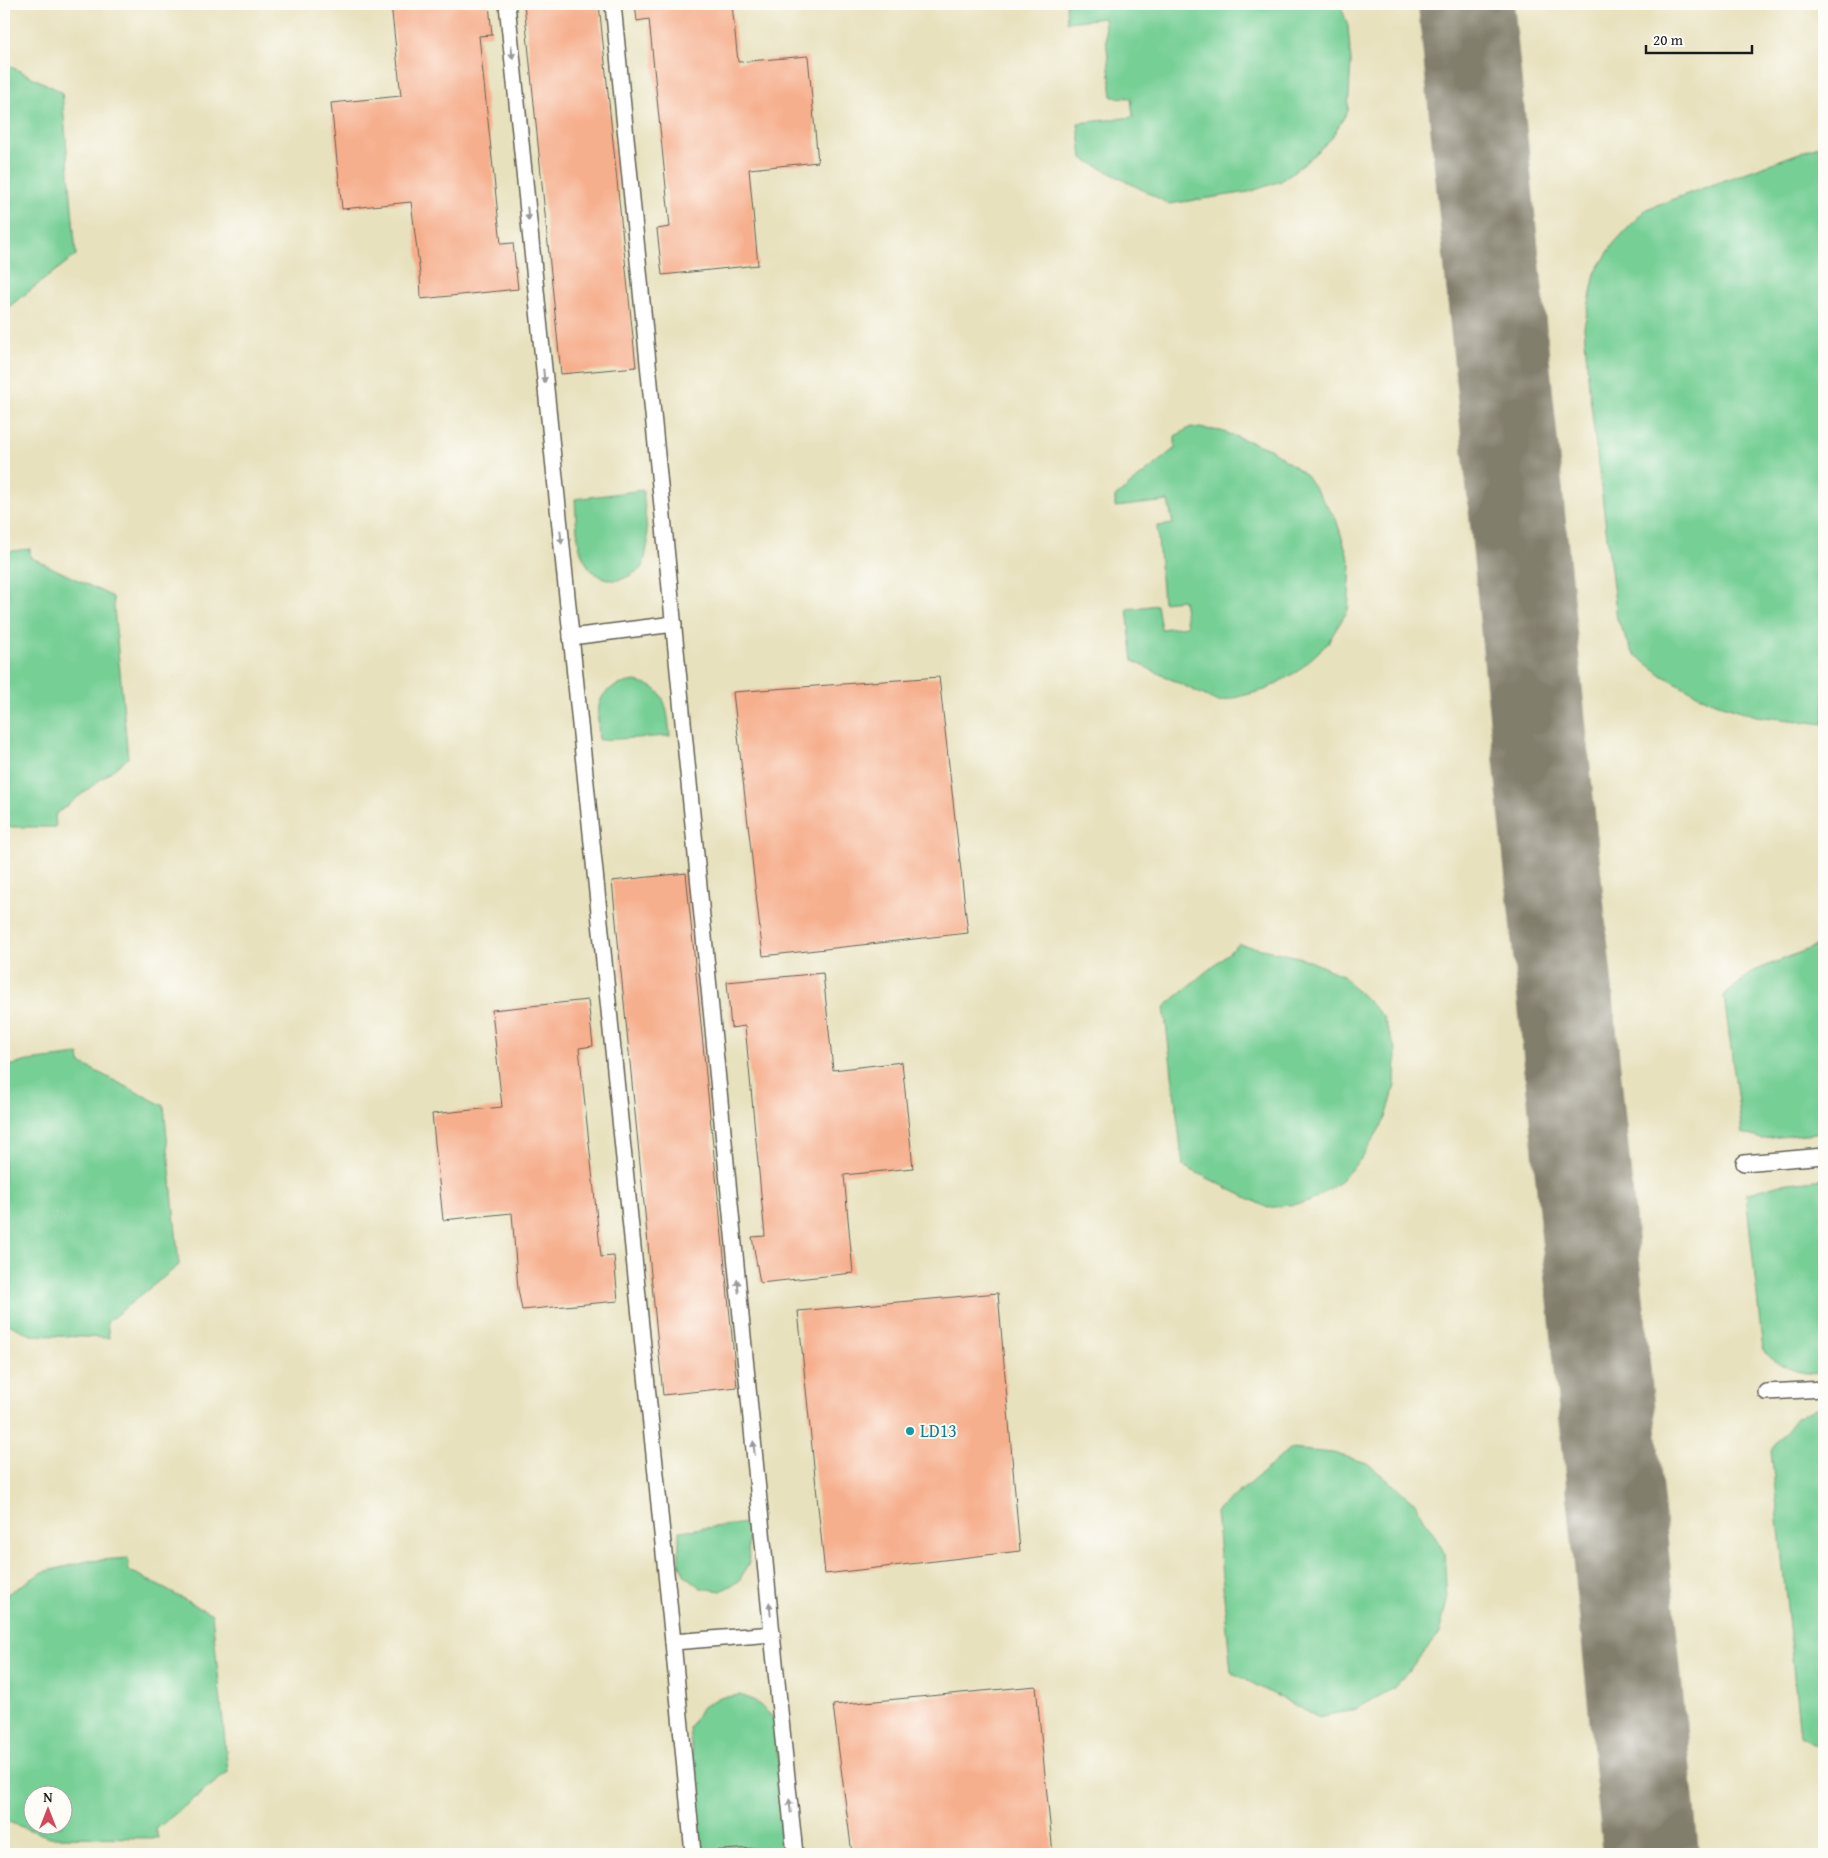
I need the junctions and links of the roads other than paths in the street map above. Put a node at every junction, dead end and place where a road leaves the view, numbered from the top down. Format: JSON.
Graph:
{"nodes":[{"id":1,"x":507,"y":4,"type":"edge"},
{"id":2,"x":613,"y":4,"type":"edge"},
{"id":3,"x":674,"y":624,"type":"junction"},
{"id":4,"x":571,"y":638,"type":"junction"},
{"id":5,"x":1824,"y":1156,"type":"edge"},
{"id":6,"x":1744,"y":1164,"type":"dead end"},
{"id":7,"x":1824,"y":1389,"type":"edge"},
{"id":8,"x":1766,"y":1392,"type":"dead end"},
{"id":9,"x":772,"y":1634,"type":"junction"},
{"id":10,"x":673,"y":1642,"type":"junction"},
{"id":11,"x":693,"y":1854,"type":"edge"},
{"id":12,"x":795,"y":1854,"type":"edge"}],
"edges":[{"from":1,"to":4,"type":"lane","one_way":true},
{"from":2,"to":3,"type":"lane"},
{"from":3,"to":4,"type":"lane"},
{"from":9,"to":3,"type":"lane","one_way":true},
{"from":4,"to":10,"type":"lane"},
{"from":5,"to":6,"type":"lane"},
{"from":7,"to":8,"type":"lane"},
{"from":9,"to":10,"type":"lane"},
{"from":12,"to":9,"type":"lane","one_way":true},
{"from":10,"to":11,"type":"lane"}]}
